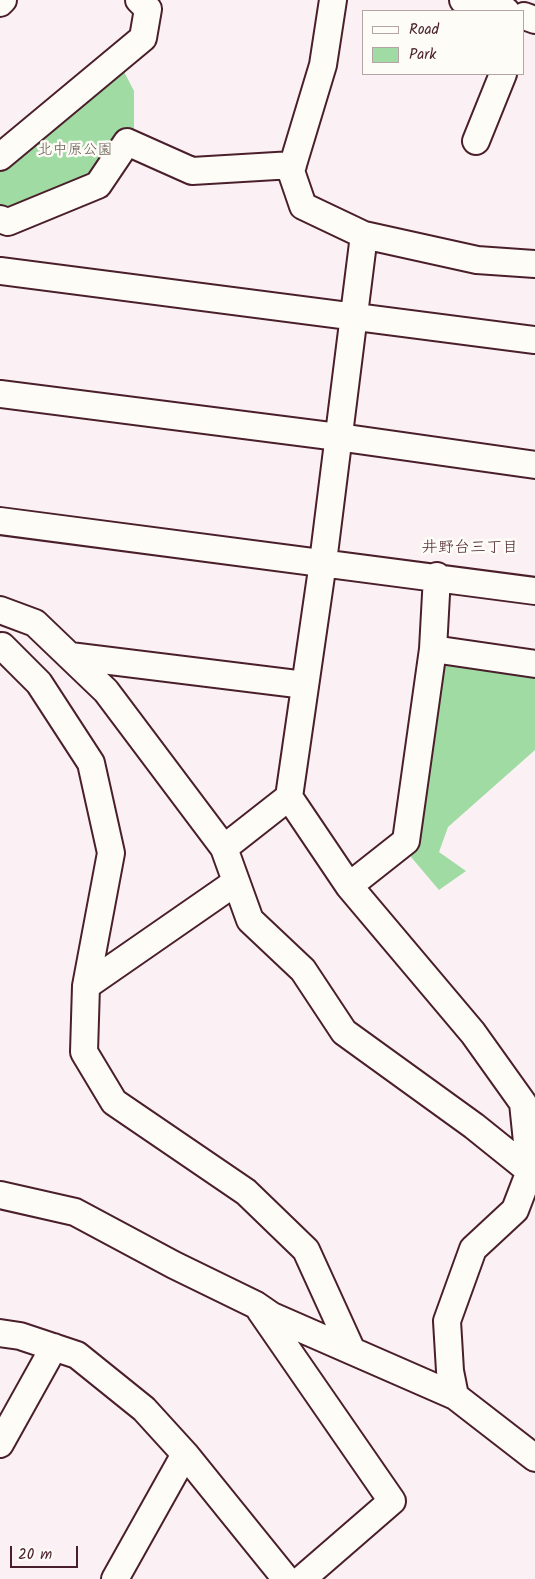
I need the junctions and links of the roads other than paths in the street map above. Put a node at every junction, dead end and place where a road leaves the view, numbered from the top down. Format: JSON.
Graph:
{"nodes":[{"id":1,"x":3,"y":0,"type":"edge"},
{"id":2,"x":139,"y":0,"type":"edge"},
{"id":3,"x":333,"y":0,"type":"edge"},
{"id":4,"x":463,"y":0,"type":"edge"},
{"id":5,"x":0,"y":3,"type":"edge"},
{"id":6,"x":498,"y":10,"type":"edge"},
{"id":7,"x":502,"y":75,"type":"edge"},
{"id":8,"x":476,"y":141,"type":"dead end"},
{"id":9,"x":0,"y":157,"type":"edge"},
{"id":10,"x":293,"y":165,"type":"junction"},
{"id":11,"x":0,"y":219,"type":"edge"},
{"id":12,"x":364,"y":235,"type":"junction"},
{"id":13,"x":535,"y":264,"type":"edge"},
{"id":14,"x":0,"y":271,"type":"edge"},
{"id":15,"x":353,"y":316,"type":"junction"},
{"id":16,"x":535,"y":340,"type":"edge"},
{"id":17,"x":0,"y":394,"type":"edge"},
{"id":18,"x":338,"y":437,"type":"junction"},
{"id":19,"x":535,"y":465,"type":"edge"},
{"id":20,"x":0,"y":521,"type":"edge"},
{"id":21,"x":323,"y":562,"type":"junction"},
{"id":22,"x":437,"y":576,"type":"junction"},
{"id":23,"x":535,"y":591,"type":"edge"},
{"id":24,"x":0,"y":610,"type":"edge"},
{"id":25,"x":2,"y":646,"type":"dead end"},
{"id":26,"x":433,"y":648,"type":"junction"},
{"id":27,"x":70,"y":656,"type":"junction"},
{"id":28,"x":535,"y":664,"type":"edge"},
{"id":29,"x":305,"y":685,"type":"junction"},
{"id":30,"x":289,"y":798,"type":"junction"},
{"id":31,"x":224,"y":848,"type":"junction"},
{"id":32,"x":236,"y":882,"type":"junction"},
{"id":33,"x":349,"y":886,"type":"junction"},
{"id":34,"x":86,"y":986,"type":"junction"},
{"id":35,"x":533,"y":1173,"type":"edge"},
{"id":36,"x":0,"y":1195,"type":"edge"},
{"id":37,"x":256,"y":1305,"type":"junction"},
{"id":38,"x":0,"y":1333,"type":"edge"},
{"id":39,"x":54,"y":1347,"type":"junction"},
{"id":40,"x":352,"y":1351,"type":"junction"},
{"id":41,"x":455,"y":1396,"type":"junction"},
{"id":42,"x":0,"y":1444,"type":"edge"},
{"id":43,"x":185,"y":1454,"type":"junction"},
{"id":44,"x":535,"y":1458,"type":"edge"},
{"id":45,"x":115,"y":1579,"type":"edge"},
{"id":46,"x":286,"y":1579,"type":"edge"},
{"id":47,"x":302,"y":1579,"type":"edge"}],
"edges":[{"from":1,"to":5,"type":"street"},
{"from":2,"to":9,"type":"street"},
{"from":3,"to":10,"type":"street"},
{"from":4,"to":6,"type":"street"},
{"from":7,"to":8,"type":"street"},
{"from":10,"to":11,"type":"street"},
{"from":10,"to":12,"type":"street"},
{"from":12,"to":13,"type":"street"},
{"from":12,"to":15,"type":"street"},
{"from":14,"to":15,"type":"street"},
{"from":15,"to":16,"type":"street"},
{"from":15,"to":18,"type":"street"},
{"from":17,"to":18,"type":"street"},
{"from":18,"to":19,"type":"street"},
{"from":18,"to":21,"type":"street"},
{"from":20,"to":21,"type":"street"},
{"from":21,"to":22,"type":"street"},
{"from":21,"to":29,"type":"street"},
{"from":22,"to":23,"type":"street"},
{"from":22,"to":26,"type":"street"},
{"from":24,"to":27,"type":"street"},
{"from":25,"to":34,"type":"street"},
{"from":26,"to":28,"type":"street"},
{"from":26,"to":33,"type":"street"},
{"from":27,"to":29,"type":"street"},
{"from":27,"to":31,"type":"street"},
{"from":29,"to":30,"type":"street"},
{"from":30,"to":31,"type":"street"},
{"from":30,"to":33,"type":"street"},
{"from":31,"to":32,"type":"street"},
{"from":32,"to":34,"type":"street"},
{"from":32,"to":35,"type":"street"},
{"from":33,"to":35,"type":"street"},
{"from":34,"to":40,"type":"street"},
{"from":35,"to":41,"type":"street"},
{"from":36,"to":37,"type":"street"},
{"from":37,"to":40,"type":"street"},
{"from":37,"to":47,"type":"street"},
{"from":38,"to":39,"type":"street"},
{"from":39,"to":42,"type":"street"},
{"from":39,"to":43,"type":"street"},
{"from":40,"to":41,"type":"street"},
{"from":41,"to":44,"type":"street"},
{"from":43,"to":45,"type":"street"},
{"from":43,"to":46,"type":"street"}]}
